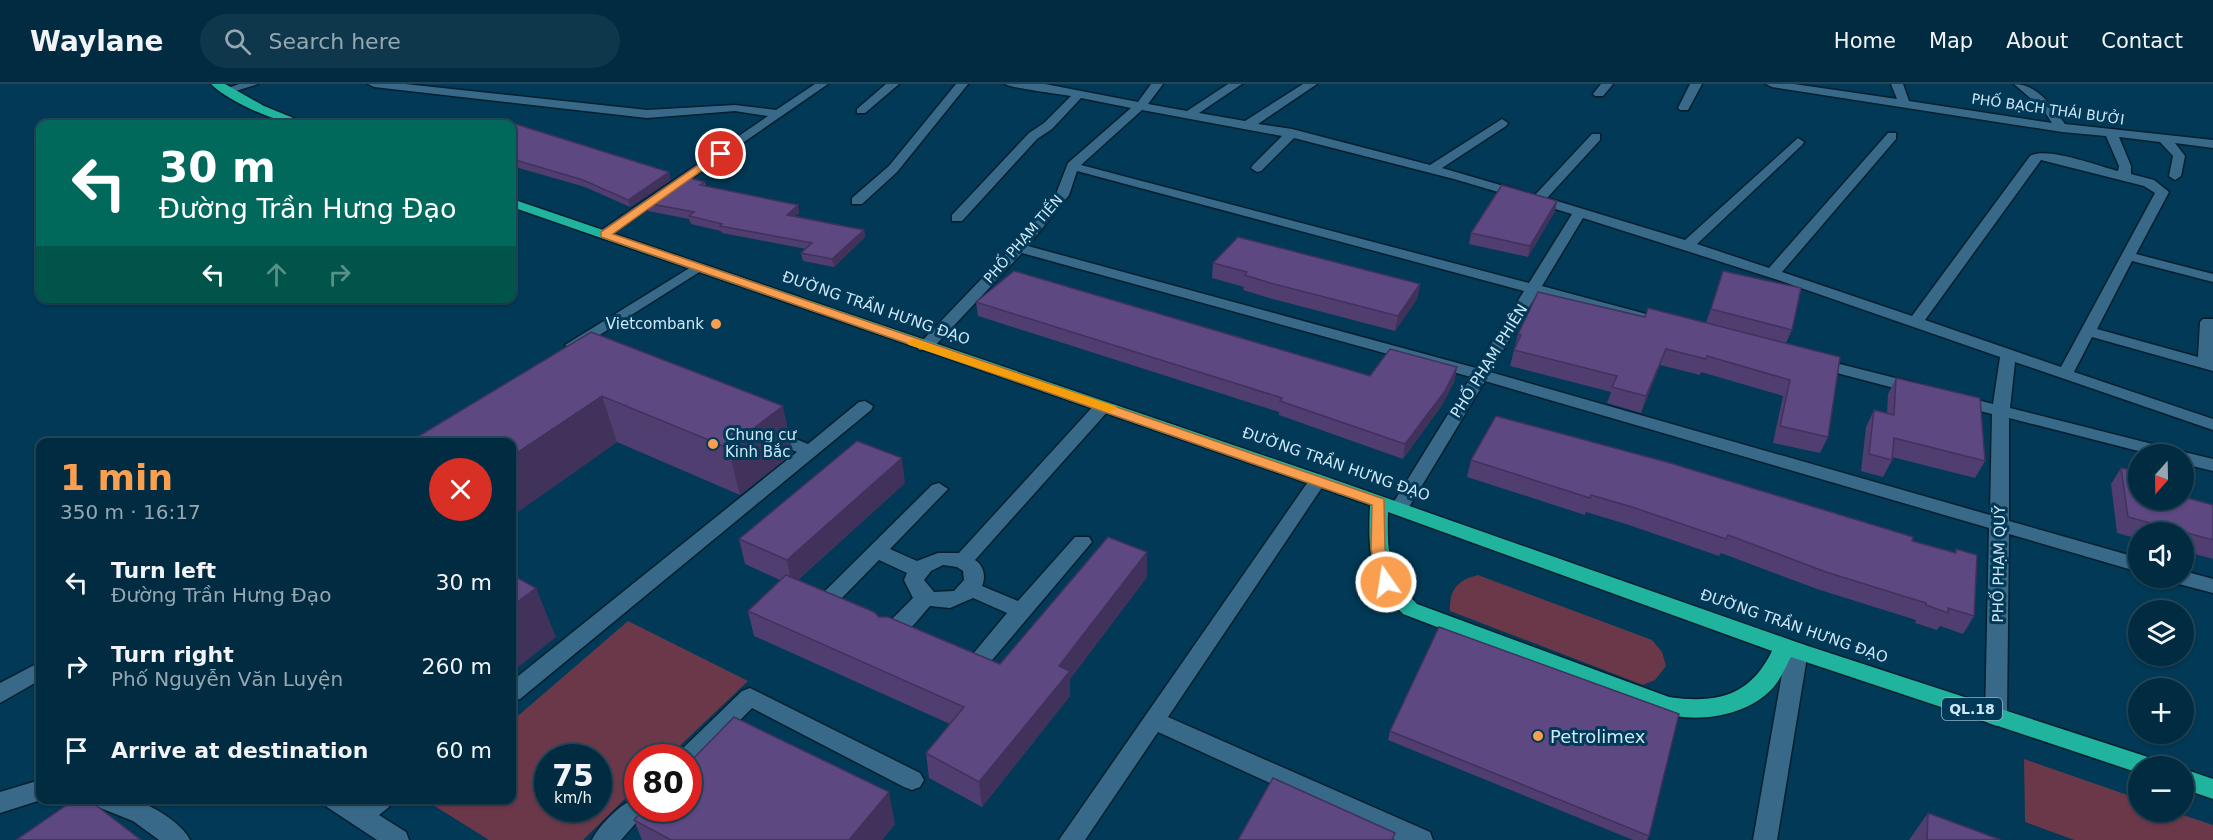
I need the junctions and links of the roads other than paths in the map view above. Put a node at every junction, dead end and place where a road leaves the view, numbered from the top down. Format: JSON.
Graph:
{"nodes":[{"id":1,"x":252,"y":84,"type":"edge"},
{"id":2,"x":374,"y":84,"type":"edge"},
{"id":3,"x":822,"y":84,"type":"edge"},
{"id":4,"x":893,"y":84,"type":"edge"},
{"id":5,"x":962,"y":84,"type":"edge"},
{"id":6,"x":1011,"y":84,"type":"edge"},
{"id":7,"x":1157,"y":84,"type":"edge"},
{"id":8,"x":1236,"y":84,"type":"edge"},
{"id":9,"x":1311,"y":84,"type":"edge"},
{"id":10,"x":1607,"y":84,"type":"edge"},
{"id":11,"x":1695,"y":84,"type":"edge"},
{"id":12,"x":1772,"y":84,"type":"edge"},
{"id":13,"x":1897,"y":84,"type":"edge"},
{"id":14,"x":2020,"y":84,"type":"edge"},
{"id":15,"x":1034,"y":85,"type":"edge"},
{"id":16,"x":410,"y":86,"type":"edge"},
{"id":17,"x":222,"y":87,"type":"edge"},
{"id":18,"x":1599,"y":94,"type":"dead end"},
{"id":19,"x":1078,"y":95,"type":"junction"},
{"id":20,"x":1904,"y":103,"type":"junction"},
{"id":21,"x":1143,"y":104,"type":"junction"},
{"id":22,"x":1684,"y":108,"type":"dead end"},
{"id":23,"x":861,"y":111,"type":"dead end"},
{"id":24,"x":1191,"y":113,"type":"junction"},
{"id":25,"x":778,"y":114,"type":"junction"},
{"id":26,"x":293,"y":120,"type":"edge"},
{"id":27,"x":1502,"y":123,"type":"dead end"},
{"id":28,"x":1249,"y":124,"type":"junction"},
{"id":29,"x":2062,"y":128,"type":"junction"},
{"id":30,"x":2111,"y":133,"type":"junction"},
{"id":31,"x":1292,"y":134,"type":"junction"},
{"id":32,"x":1892,"y":136,"type":"dead end"},
{"id":33,"x":1596,"y":137,"type":"dead end"},
{"id":34,"x":2164,"y":140,"type":"junction"},
{"id":35,"x":1798,"y":142,"type":"dead end"},
{"id":36,"x":2211,"y":147,"type":"edge"},
{"id":37,"x":1072,"y":166,"type":"junction"},
{"id":38,"x":1257,"y":168,"type":"dead end"},
{"id":39,"x":1431,"y":170,"type":"junction"},
{"id":40,"x":2124,"y":176,"type":"junction"},
{"id":41,"x":2175,"y":176,"type":"dead end"},
{"id":42,"x":857,"y":201,"type":"dead end"},
{"id":43,"x":1537,"y":201,"type":"junction"},
{"id":44,"x":516,"y":203,"type":"edge"},
{"id":45,"x":1579,"y":213,"type":"junction"},
{"id":46,"x":957,"y":218,"type":"dead end"},
{"id":47,"x":605,"y":234,"type":"junction"},
{"id":48,"x":1687,"y":246,"type":"junction"},
{"id":49,"x":1019,"y":248,"type":"junction"},
{"id":50,"x":2128,"y":256,"type":"junction"},
{"id":51,"x":696,"y":268,"type":"junction"},
{"id":52,"x":1770,"y":275,"type":"junction"},
{"id":53,"x":2213,"y":278,"type":"edge"},
{"id":54,"x":1534,"y":289,"type":"junction"},
{"id":55,"x":2208,"y":322,"type":"dead end"},
{"id":56,"x":1915,"y":323,"type":"junction"},
{"id":57,"x":1671,"y":325,"type":"edge"},
{"id":58,"x":2087,"y":331,"type":"junction"},
{"id":59,"x":925,"y":347,"type":"junction"},
{"id":60,"x":2008,"y":355,"type":"junction"},
{"id":61,"x":583,"y":358,"type":"edge"},
{"id":62,"x":1796,"y":358,"type":"edge"},
{"id":63,"x":2209,"y":365,"type":"edge"},
{"id":64,"x":1480,"y":374,"type":"junction"},
{"id":65,"x":2066,"y":374,"type":"junction"},
{"id":66,"x":865,"y":406,"type":"dead end"},
{"id":67,"x":1103,"y":406,"type":"junction"},
{"id":68,"x":2001,"y":411,"type":"junction"},
{"id":69,"x":2213,"y":425,"type":"edge"},
{"id":70,"x":756,"y":429,"type":"edge"},
{"id":71,"x":2131,"y":444,"type":"edge"},
{"id":72,"x":810,"y":451,"type":"junction"},
{"id":73,"x":2194,"y":460,"type":"edge"},
{"id":74,"x":2213,"y":465,"type":"edge"},
{"id":75,"x":1318,"y":480,"type":"junction"},
{"id":76,"x":939,"y":489,"type":"dead end"},
{"id":77,"x":1379,"y":502,"type":"junction"},
{"id":78,"x":1400,"y":508,"type":"junction"},
{"id":79,"x":2000,"y":525,"type":"junction"},
{"id":80,"x":1082,"y":542,"type":"dead end"},
{"id":81,"x":876,"y":551,"type":"junction"},
{"id":82,"x":963,"y":561,"type":"junction"},
{"id":83,"x":2128,"y":562,"type":"edge"},
{"id":84,"x":919,"y":570,"type":"junction"},
{"id":85,"x":2194,"y":581,"type":"edge"},
{"id":86,"x":2213,"y":586,"type":"edge"},
{"id":87,"x":971,"y":589,"type":"junction"},
{"id":88,"x":831,"y":597,"type":"edge"},
{"id":89,"x":925,"y":598,"type":"junction"},
{"id":90,"x":1021,"y":611,"type":"junction"},
{"id":91,"x":890,"y":634,"type":"edge"},
{"id":92,"x":1791,"y":649,"type":"junction"},
{"id":93,"x":979,"y":660,"type":"edge"},
{"id":94,"x":36,"y":672,"type":"edge"},
{"id":95,"x":516,"y":690,"type":"edge"},
{"id":96,"x":0,"y":694,"type":"edge"},
{"id":97,"x":1996,"y":717,"type":"junction"},
{"id":98,"x":1153,"y":720,"type":"junction"},
{"id":99,"x":702,"y":744,"type":"edge"},
{"id":100,"x":2128,"y":760,"type":"edge"},
{"id":101,"x":912,"y":780,"type":"dead end"},
{"id":102,"x":2194,"y":782,"type":"edge"},
{"id":103,"x":2213,"y":789,"type":"edge"},
{"id":104,"x":36,"y":791,"type":"edge"},
{"id":105,"x":0,"y":803,"type":"edge"},
{"id":106,"x":116,"y":804,"type":"edge"},
{"id":107,"x":120,"y":804,"type":"edge"},
{"id":108,"x":342,"y":804,"type":"edge"},
{"id":109,"x":375,"y":804,"type":"edge"},
{"id":110,"x":360,"y":815,"type":"junction"},
{"id":111,"x":624,"y":821,"type":"edge"},
{"id":112,"x":100,"y":827,"type":"edge"},
{"id":113,"x":178,"y":840,"type":"edge"},
{"id":114,"x":397,"y":840,"type":"edge"},
{"id":115,"x":604,"y":840,"type":"edge"},
{"id":116,"x":1071,"y":840,"type":"edge"},
{"id":117,"x":1421,"y":840,"type":"edge"},
{"id":118,"x":1766,"y":840,"type":"edge"}],
"edges":[{"from":1,"to":17,"type":"street"},
{"from":2,"to":16,"type":"street"},
{"from":3,"to":25,"type":"street"},
{"from":4,"to":23,"type":"street"},
{"from":5,"to":42,"type":"street"},
{"from":6,"to":15,"type":"street"},
{"from":7,"to":21,"type":"street","name":"PHỐ PHẠM TIẾN"},
{"from":8,"to":24,"type":"street"},
{"from":9,"to":28,"type":"street"},
{"from":10,"to":18,"type":"street"},
{"from":11,"to":22,"type":"street"},
{"from":12,"to":20,"type":"street","name":"PHỐ BẠCH THÁI BƯỞI"},
{"from":13,"to":20,"type":"street"},
{"from":14,"to":29,"type":"street"},
{"from":15,"to":19,"type":"street"},
{"from":16,"to":25,"type":"street"},
{"from":17,"to":26,"type":"highway"},
{"from":19,"to":21,"type":"street"},
{"from":19,"to":46,"type":"street"},
{"from":20,"to":29,"type":"street","name":"PHỐ BẠCH THÁI BƯỞI"},
{"from":21,"to":24,"type":"street"},
{"from":21,"to":37,"type":"street","name":"PHỐ PHẠM TIẾN"},
{"from":24,"to":28,"type":"street"},
{"from":25,"to":47,"type":"street"},
{"from":27,"to":39,"type":"street"},
{"from":28,"to":31,"type":"street"},
{"from":29,"to":30,"type":"street","name":"PHỐ BẠCH THÁI BƯỞI"},
{"from":30,"to":34,"type":"street","name":"PHỐ BẠCH THÁI BƯỞI"},
{"from":30,"to":40,"type":"street"},
{"from":31,"to":38,"type":"street"},
{"from":31,"to":39,"type":"street"},
{"from":32,"to":52,"type":"street"},
{"from":33,"to":43,"type":"street"},
{"from":34,"to":36,"type":"street","name":"PHỐ BẠCH THÁI BƯỞI"},
{"from":34,"to":41,"type":"street"},
{"from":35,"to":48,"type":"street"},
{"from":37,"to":49,"type":"street","name":"PHỐ PHẠM TIẾN"},
{"from":37,"to":54,"type":"street"},
{"from":39,"to":43,"type":"street"},
{"from":40,"to":50,"type":"street"},
{"from":40,"to":56,"type":"street"},
{"from":43,"to":45,"type":"street"},
{"from":44,"to":47,"type":"highway","name":"ĐƯỜNG TRẦN HƯNG ĐẠO","number":"QL.18"},
{"from":45,"to":48,"type":"street"},
{"from":45,"to":54,"type":"street","name":"PHỐ PHẠM PHIÊN"},
{"from":47,"to":51,"type":"highway","name":"ĐƯỜNG TRẦN HƯNG ĐẠO","number":"QL.18"},
{"from":48,"to":52,"type":"street"},
{"from":49,"to":59,"type":"street","name":"PHỐ PHẠM TIẾN"},
{"from":49,"to":64,"type":"street"},
{"from":50,"to":53,"type":"street"},
{"from":50,"to":58,"type":"street"},
{"from":51,"to":59,"type":"highway","name":"ĐƯỜNG TRẦN HƯNG ĐẠO","number":"QL.18"},
{"from":51,"to":61,"type":"street"},
{"from":52,"to":56,"type":"street"},
{"from":54,"to":57,"type":"street"},
{"from":54,"to":64,"type":"street","name":"PHỐ PHẠM PHIÊN"},
{"from":55,"to":63,"type":"street"},
{"from":56,"to":60,"type":"street"},
{"from":58,"to":63,"type":"street"},
{"from":58,"to":65,"type":"street"},
{"from":59,"to":67,"type":"highway","name":"ĐƯỜNG TRẦN HƯNG ĐẠO","number":"QL.18"},
{"from":60,"to":65,"type":"street"},
{"from":60,"to":68,"type":"street","name":"PHỐ PHẠM QUỸ"},
{"from":62,"to":68,"type":"street"},
{"from":64,"to":78,"type":"street","name":"PHỐ PHẠM PHIÊN"},
{"from":64,"to":79,"type":"street"},
{"from":65,"to":69,"type":"street"},
{"from":66,"to":72,"type":"street"},
{"from":67,"to":75,"type":"highway","name":"ĐƯỜNG TRẦN HƯNG ĐẠO","number":"QL.18"},
{"from":67,"to":82,"type":"street"},
{"from":68,"to":71,"type":"street"},
{"from":68,"to":79,"type":"street","name":"PHỐ PHẠM QUỸ"},
{"from":70,"to":72,"type":"street"},
{"from":72,"to":95,"type":"street"},
{"from":73,"to":74,"type":"street"},
{"from":75,"to":77,"type":"highway","name":"ĐƯỜNG TRẦN HƯNG ĐẠO","number":"QL.18"},
{"from":75,"to":98,"type":"street"},
{"from":76,"to":81,"type":"street"},
{"from":77,"to":78,"type":"highway","name":"ĐƯỜNG TRẦN HƯNG ĐẠO","number":"QL.18"},
{"from":77,"to":92,"type":"highway"},
{"from":78,"to":92,"type":"highway","name":"ĐƯỜNG TRẦN HƯNG ĐẠO","number":"QL.18"},
{"from":79,"to":83,"type":"street"},
{"from":79,"to":97,"type":"street","name":"PHỐ PHẠM QUỸ"},
{"from":80,"to":90,"type":"street"},
{"from":81,"to":84,"type":"street"},
{"from":81,"to":88,"type":"street"},
{"from":82,"to":84,"type":"street"},
{"from":82,"to":87,"type":"street"},
{"from":84,"to":89,"type":"street"},
{"from":85,"to":86,"type":"street"},
{"from":87,"to":89,"type":"street"},
{"from":87,"to":90,"type":"street"},
{"from":89,"to":91,"type":"street"},
{"from":90,"to":93,"type":"street"},
{"from":92,"to":97,"type":"highway","name":"ĐƯỜNG TRẦN HƯNG ĐẠO","number":"QL.18"},
{"from":92,"to":118,"type":"street"},
{"from":94,"to":96,"type":"street"},
{"from":97,"to":100,"type":"highway","name":"ĐƯỜNG TRẦN HƯNG ĐẠO","number":"QL.18"},
{"from":98,"to":116,"type":"street"},
{"from":98,"to":117,"type":"street"},
{"from":99,"to":101,"type":"street"},
{"from":102,"to":103,"type":"highway"},
{"from":104,"to":105,"type":"street"},
{"from":106,"to":112,"type":"street"},
{"from":107,"to":113,"type":"street"},
{"from":108,"to":110,"type":"street"},
{"from":109,"to":110,"type":"street"},
{"from":110,"to":114,"type":"street"},
{"from":111,"to":115,"type":"street"}]}
